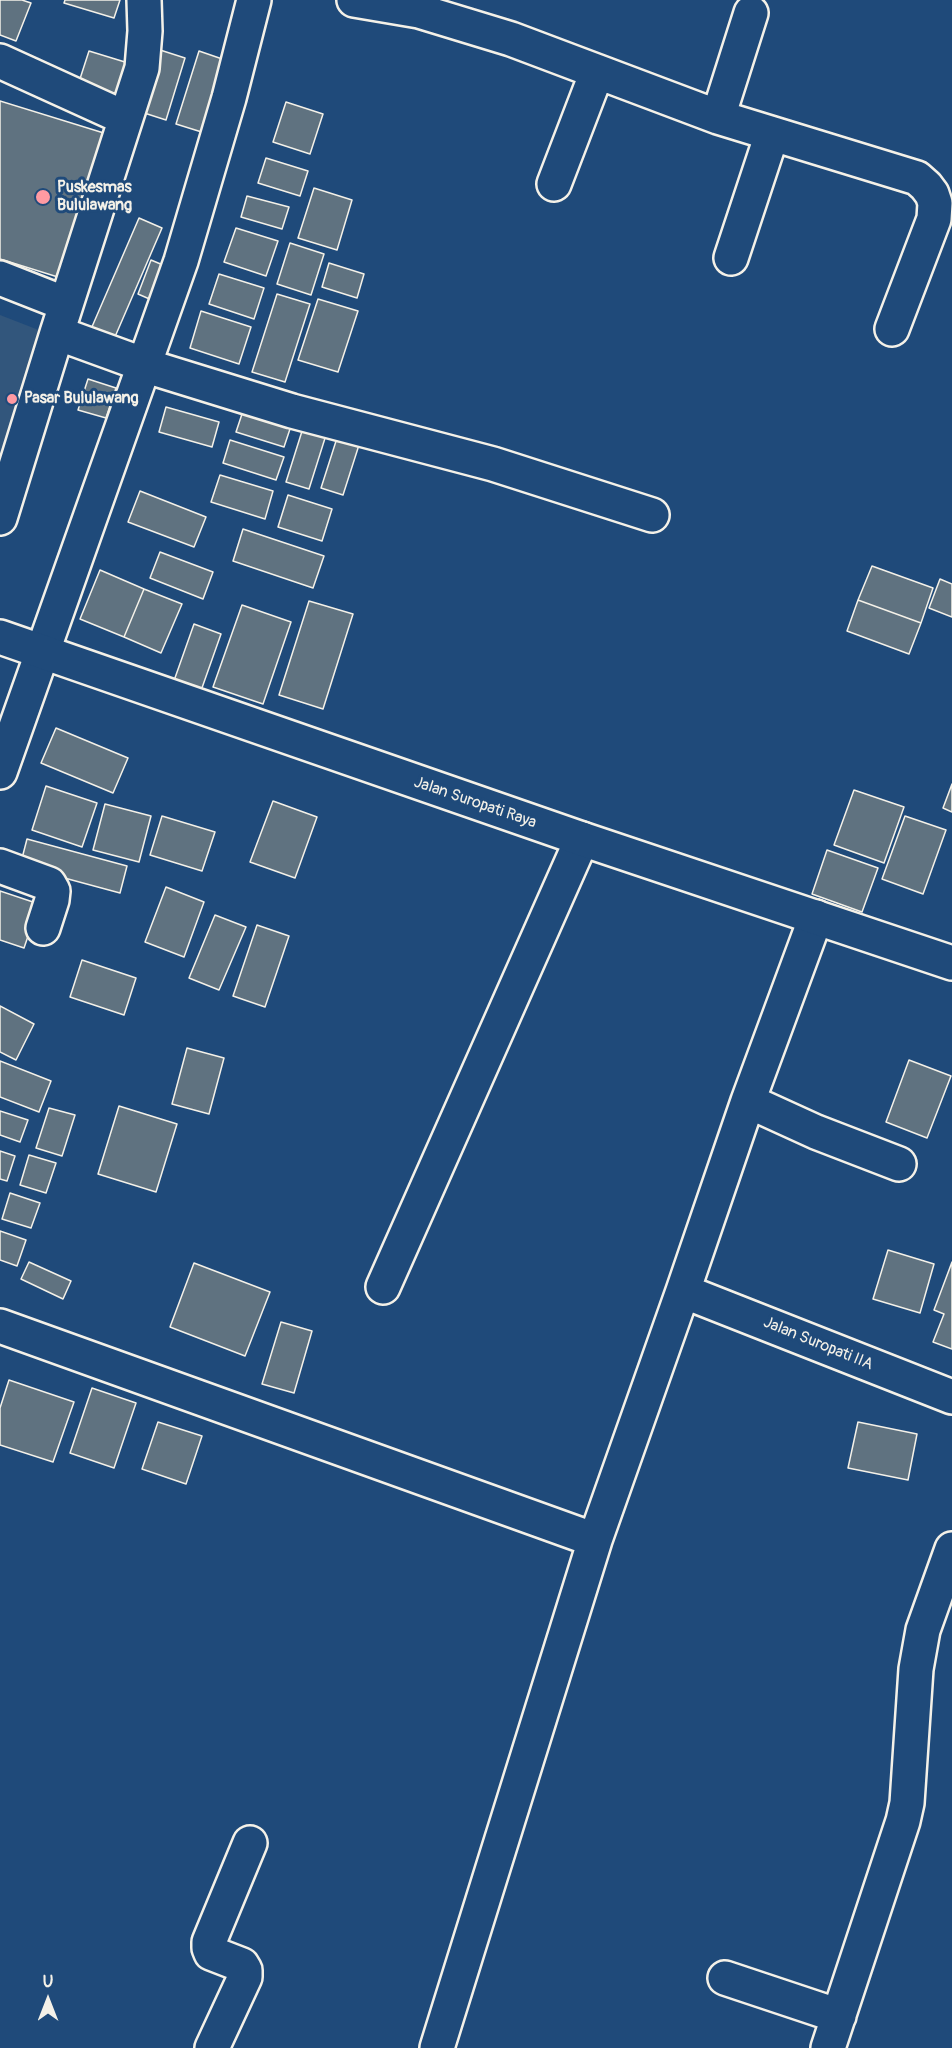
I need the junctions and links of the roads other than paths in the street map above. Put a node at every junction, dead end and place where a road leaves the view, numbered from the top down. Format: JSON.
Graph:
{"nodes":[{"id":1,"x":144,"y":0,"type":"edge"},
{"id":2,"x":254,"y":0,"type":"edge"},
{"id":3,"x":354,"y":0,"type":"edge"},
{"id":4,"x":421,"y":5,"type":"edge"},
{"id":5,"x":751,"y":13,"type":"dead end"},
{"id":6,"x":0,"y":61,"type":"edge"},
{"id":7,"x":597,"y":72,"type":"junction"},
{"id":8,"x":718,"y":117,"type":"junction"},
{"id":9,"x":125,"y":118,"type":"junction"},
{"id":10,"x":772,"y":134,"type":"junction"},
{"id":11,"x":554,"y":184,"type":"dead end"},
{"id":12,"x":731,"y":258,"type":"dead end"},
{"id":13,"x":0,"y":278,"type":"edge"},
{"id":14,"x":61,"y":318,"type":"junction"},
{"id":15,"x":892,"y":329,"type":"dead end"},
{"id":16,"x":146,"y":366,"type":"junction"},
{"id":17,"x":652,"y":515,"type":"dead end"},
{"id":18,"x":0,"y":518,"type":"edge"},
{"id":19,"x":0,"y":637,"type":"edge"},
{"id":20,"x":43,"y":653,"type":"junction"},
{"id":21,"x":0,"y":772,"type":"edge"},
{"id":22,"x":582,"y":839,"type":"junction"},
{"id":23,"x":0,"y":866,"type":"edge"},
{"id":24,"x":816,"y":917,"type":"junction"},
{"id":25,"x":43,"y":928,"type":"dead end"},
{"id":26,"x":952,"y":963,"type":"edge"},
{"id":27,"x":748,"y":1101,"type":"junction"},
{"id":28,"x":899,"y":1164,"type":"dead end"},
{"id":29,"x":383,"y":1287,"type":"dead end"},
{"id":30,"x":683,"y":1291,"type":"junction"},
{"id":31,"x":0,"y":1326,"type":"edge"},
{"id":32,"x":952,"y":1397,"type":"edge"},
{"id":33,"x":595,"y":1540,"type":"junction"},
{"id":34,"x":952,"y":1549,"type":"edge"},
{"id":35,"x":250,"y":1843,"type":"dead end"},
{"id":36,"x":725,"y":1978,"type":"dead end"},
{"id":37,"x":839,"y":2016,"type":"junction"},
{"id":38,"x":212,"y":2048,"type":"edge"},
{"id":39,"x":437,"y":2048,"type":"edge"},
{"id":40,"x":828,"y":2048,"type":"edge"}],
"edges":[{"from":1,"to":9,"type":"street"},
{"from":2,"to":16,"type":"street"},
{"from":3,"to":4,"type":"street"},
{"from":4,"to":7,"type":"street"},
{"from":5,"to":8,"type":"street"},
{"from":6,"to":9,"type":"street"},
{"from":7,"to":8,"type":"street"},
{"from":7,"to":11,"type":"street"},
{"from":8,"to":10,"type":"street"},
{"from":9,"to":14,"type":"street"},
{"from":10,"to":12,"type":"street"},
{"from":10,"to":15,"type":"street"},
{"from":13,"to":14,"type":"street"},
{"from":14,"to":16,"type":"street"},
{"from":14,"to":18,"type":"street"},
{"from":16,"to":17,"type":"street"},
{"from":16,"to":20,"type":"street"},
{"from":19,"to":20,"type":"street","name":"Jalan Suropati Raya"},
{"from":20,"to":21,"type":"street"},
{"from":20,"to":22,"type":"street","name":"Jalan Suropati Raya"},
{"from":22,"to":24,"type":"street","name":"Jalan Suropati Raya"},
{"from":22,"to":29,"type":"street"},
{"from":23,"to":25,"type":"street"},
{"from":24,"to":26,"type":"street","name":"Jalan Suropati Raya"},
{"from":24,"to":27,"type":"street"},
{"from":27,"to":28,"type":"street"},
{"from":27,"to":30,"type":"street"},
{"from":30,"to":32,"type":"street","name":"Jalan Suropati IIA"},
{"from":30,"to":33,"type":"street"},
{"from":31,"to":33,"type":"street"},
{"from":33,"to":39,"type":"street"},
{"from":34,"to":37,"type":"street"},
{"from":35,"to":38,"type":"street"},
{"from":36,"to":37,"type":"street"},
{"from":37,"to":40,"type":"street"}]}
